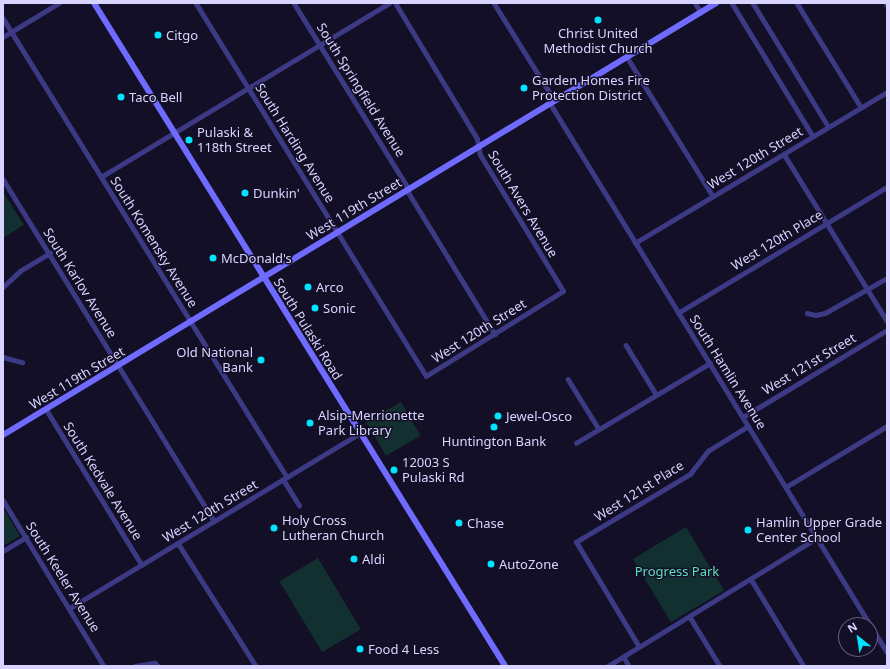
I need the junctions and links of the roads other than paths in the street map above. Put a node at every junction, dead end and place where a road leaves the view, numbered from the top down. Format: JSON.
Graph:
{"nodes":[{"id":1,"x":60,"y":3,"type":"edge"},
{"id":2,"x":94,"y":3,"type":"edge"},
{"id":3,"x":196,"y":3,"type":"edge"},
{"id":4,"x":294,"y":3,"type":"edge"},
{"id":5,"x":389,"y":3,"type":"edge"},
{"id":6,"x":395,"y":3,"type":"edge"},
{"id":7,"x":494,"y":3,"type":"edge"},
{"id":8,"x":695,"y":3,"type":"edge"},
{"id":9,"x":716,"y":3,"type":"edge"},
{"id":10,"x":732,"y":3,"type":"edge"},
{"id":11,"x":753,"y":3,"type":"edge"},
{"id":12,"x":797,"y":3,"type":"edge"},
{"id":13,"x":701,"y":12,"type":"junction"},
{"id":14,"x":3,"y":18,"type":"edge"},
{"id":15,"x":12,"y":32,"type":"junction"},
{"id":16,"x":3,"y":37,"type":"edge"},
{"id":17,"x":320,"y":44,"type":"junction"},
{"id":18,"x":627,"y":56,"type":"junction"},
{"id":19,"x":248,"y":88,"type":"junction"},
{"id":20,"x":887,"y":92,"type":"edge"},
{"id":21,"x":552,"y":102,"type":"junction"},
{"id":22,"x":861,"y":107,"type":"junction"},
{"id":23,"x":828,"y":126,"type":"junction"},
{"id":24,"x":174,"y":133,"type":"junction"},
{"id":25,"x":813,"y":136,"type":"junction"},
{"id":26,"x":479,"y":147,"type":"junction"},
{"id":27,"x":784,"y":154,"type":"junction"},
{"id":28,"x":102,"y":177,"type":"junction"},
{"id":29,"x":3,"y":179,"type":"edge"},
{"id":30,"x":887,"y":187,"type":"edge"},
{"id":31,"x":408,"y":189,"type":"junction"},
{"id":32,"x":713,"y":196,"type":"junction"},
{"id":33,"x":826,"y":223,"type":"junction"},
{"id":34,"x":337,"y":232,"type":"junction"},
{"id":35,"x":635,"y":243,"type":"junction"},
{"id":36,"x":50,"y":253,"type":"junction"},
{"id":37,"x":263,"y":277,"type":"junction"},
{"id":38,"x":887,"y":278,"type":"edge"},
{"id":39,"x":3,"y":287,"type":"edge"},
{"id":40,"x":868,"y":289,"type":"junction"},
{"id":41,"x":563,"y":291,"type":"joint"},
{"id":42,"x":678,"y":313,"type":"junction"},
{"id":43,"x":807,"y":313,"type":"dead end"},
{"id":44,"x":887,"y":321,"type":"edge"},
{"id":45,"x":191,"y":322,"type":"junction"},
{"id":46,"x":887,"y":330,"type":"edge"},
{"id":47,"x":495,"y":334,"type":"junction"},
{"id":48,"x":626,"y":345,"type":"dead end"},
{"id":49,"x":3,"y":357,"type":"edge"},
{"id":50,"x":22,"y":362,"type":"dead end"},
{"id":51,"x":710,"y":363,"type":"junction"},
{"id":52,"x":118,"y":365,"type":"junction"},
{"id":53,"x":426,"y":376,"type":"joint"},
{"id":54,"x":568,"y":379,"type":"dead end"},
{"id":55,"x":656,"y":394,"type":"junction"},
{"id":56,"x":46,"y":409,"type":"junction"},
{"id":57,"x":743,"y":418,"type":"junction"},
{"id":58,"x":748,"y":426,"type":"junction"},
{"id":59,"x":887,"y":426,"type":"edge"},
{"id":60,"x":600,"y":429,"type":"junction"},
{"id":61,"x":360,"y":433,"type":"junction"},
{"id":62,"x":3,"y":435,"type":"edge"},
{"id":63,"x":576,"y":443,"type":"dead end"},
{"id":64,"x":285,"y":478,"type":"junction"},
{"id":65,"x":786,"y":487,"type":"junction"},
{"id":66,"x":3,"y":500,"type":"edge"},
{"id":67,"x":299,"y":505,"type":"dead end"},
{"id":68,"x":214,"y":521,"type":"junction"},
{"id":69,"x":26,"y":537,"type":"junction"},
{"id":70,"x":817,"y":538,"type":"junction"},
{"id":71,"x":178,"y":543,"type":"junction"},
{"id":72,"x":3,"y":551,"type":"edge"},
{"id":73,"x":142,"y":565,"type":"junction"},
{"id":74,"x":750,"y":579,"type":"junction"},
{"id":75,"x":70,"y":608,"type":"junction"},
{"id":76,"x":690,"y":617,"type":"junction"},
{"id":77,"x":639,"y":647,"type":"junction"},
{"id":78,"x":887,"y":652,"type":"edge"},
{"id":79,"x":624,"y":656,"type":"junction"},
{"id":80,"x":156,"y":664,"type":"edge"},
{"id":81,"x":104,"y":666,"type":"edge"},
{"id":82,"x":135,"y":666,"type":"edge"},
{"id":83,"x":256,"y":666,"type":"edge"},
{"id":84,"x":504,"y":666,"type":"edge"},
{"id":85,"x":608,"y":666,"type":"edge"},
{"id":86,"x":630,"y":666,"type":"edge"},
{"id":87,"x":720,"y":666,"type":"edge"},
{"id":88,"x":804,"y":666,"type":"edge"}],
"edges":[{"from":1,"to":15,"type":"street"},
{"from":2,"to":24,"type":"street","name":"South Pulaski Road"},
{"from":3,"to":19,"type":"street","name":"South Harding Avenue"},
{"from":4,"to":17,"type":"street","name":"South Springfield Avenue"},
{"from":5,"to":17,"type":"street"},
{"from":6,"to":26,"type":"street","name":"South Avers Avenue"},
{"from":7,"to":21,"type":"street","name":"South Hamlin Avenue"},
{"from":8,"to":13,"type":"street"},
{"from":9,"to":13,"type":"street","name":"West 119th Street"},
{"from":10,"to":25,"type":"street"},
{"from":11,"to":23,"type":"street"},
{"from":12,"to":22,"type":"street"},
{"from":13,"to":18,"type":"street","name":"West 119th Street"},
{"from":14,"to":15,"type":"street","name":"South Komensky Avenue"},
{"from":15,"to":16,"type":"street"},
{"from":15,"to":28,"type":"street","name":"South Komensky Avenue"},
{"from":17,"to":19,"type":"street"},
{"from":17,"to":31,"type":"street","name":"South Springfield Avenue"},
{"from":18,"to":21,"type":"street","name":"West 119th Street"},
{"from":18,"to":32,"type":"street"},
{"from":19,"to":24,"type":"street"},
{"from":19,"to":34,"type":"street","name":"South Harding Avenue"},
{"from":20,"to":22,"type":"street","name":"West 120th Street"},
{"from":21,"to":26,"type":"street","name":"West 119th Street"},
{"from":21,"to":35,"type":"street","name":"South Hamlin Avenue"},
{"from":22,"to":23,"type":"street","name":"West 120th Street"},
{"from":23,"to":25,"type":"street","name":"West 120th Street"},
{"from":24,"to":28,"type":"street"},
{"from":24,"to":37,"type":"street","name":"South Pulaski Road"},
{"from":25,"to":27,"type":"street","name":"West 120th Street"},
{"from":26,"to":31,"type":"street","name":"West 119th Street"},
{"from":26,"to":41,"type":"street","name":"South Avers Avenue"},
{"from":27,"to":32,"type":"street","name":"West 120th Street"},
{"from":27,"to":33,"type":"street"},
{"from":28,"to":45,"type":"street","name":"South Komensky Avenue"},
{"from":29,"to":36,"type":"street","name":"South Karlov Avenue"},
{"from":30,"to":33,"type":"street","name":"West 120th Place"},
{"from":31,"to":34,"type":"street","name":"West 119th Street"},
{"from":31,"to":47,"type":"street","name":"South Springfield Avenue"},
{"from":32,"to":35,"type":"street","name":"West 120th Street"},
{"from":33,"to":40,"type":"street"},
{"from":33,"to":42,"type":"street","name":"West 120th Place"},
{"from":34,"to":37,"type":"street","name":"West 119th Street"},
{"from":34,"to":53,"type":"street","name":"South Harding Avenue"},
{"from":35,"to":42,"type":"street","name":"South Hamlin Avenue"},
{"from":36,"to":39,"type":"street"},
{"from":36,"to":52,"type":"street","name":"South Karlov Avenue"},
{"from":37,"to":45,"type":"street","name":"West 119th Street"},
{"from":37,"to":61,"type":"street","name":"South Pulaski Road"},
{"from":38,"to":40,"type":"street"},
{"from":40,"to":43,"type":"street"},
{"from":40,"to":44,"type":"street"},
{"from":41,"to":47,"type":"street","name":"West 120th Street"},
{"from":42,"to":51,"type":"street","name":"South Hamlin Avenue"},
{"from":45,"to":52,"type":"street","name":"West 119th Street"},
{"from":45,"to":64,"type":"street","name":"South Komensky Avenue"},
{"from":46,"to":57,"type":"street","name":"West 121st Street"},
{"from":47,"to":53,"type":"street","name":"West 120th Street"},
{"from":48,"to":55,"type":"street"},
{"from":49,"to":50,"type":"street"},
{"from":51,"to":55,"type":"street"},
{"from":51,"to":57,"type":"street","name":"South Hamlin Avenue"},
{"from":52,"to":56,"type":"street","name":"West 119th Street"},
{"from":52,"to":68,"type":"street","name":"South Karlov Avenue"},
{"from":54,"to":60,"type":"street"},
{"from":55,"to":60,"type":"street"},
{"from":56,"to":62,"type":"street","name":"West 119th Street"},
{"from":56,"to":73,"type":"street","name":"South Kedvale Avenue"},
{"from":57,"to":58,"type":"street","name":"South Hamlin Avenue"},
{"from":58,"to":65,"type":"street","name":"South Hamlin Avenue"},
{"from":58,"to":77,"type":"street","name":"West 121st Place"},
{"from":59,"to":65,"type":"street"},
{"from":60,"to":63,"type":"street"},
{"from":61,"to":64,"type":"street","name":"West 120th Street"},
{"from":61,"to":84,"type":"street","name":"South Pulaski Road"},
{"from":64,"to":67,"type":"street","name":"South Komensky Avenue"},
{"from":64,"to":68,"type":"street","name":"West 120th Street"},
{"from":65,"to":70,"type":"street","name":"South Hamlin Avenue"},
{"from":66,"to":69,"type":"street","name":"South Keeler Avenue"},
{"from":68,"to":71,"type":"street","name":"West 120th Street"},
{"from":69,"to":72,"type":"street"},
{"from":69,"to":75,"type":"street","name":"South Keeler Avenue"},
{"from":70,"to":74,"type":"street"},
{"from":70,"to":78,"type":"street","name":"South Hamlin Avenue"},
{"from":71,"to":73,"type":"street","name":"West 120th Street"},
{"from":71,"to":83,"type":"street"},
{"from":73,"to":75,"type":"street","name":"West 120th Street"},
{"from":74,"to":76,"type":"street"},
{"from":74,"to":88,"type":"street"},
{"from":75,"to":81,"type":"street","name":"South Keeler Avenue"},
{"from":76,"to":77,"type":"street"},
{"from":76,"to":87,"type":"street"},
{"from":77,"to":79,"type":"street"},
{"from":79,"to":85,"type":"street"},
{"from":79,"to":86,"type":"street"},
{"from":80,"to":82,"type":"street"}]}
